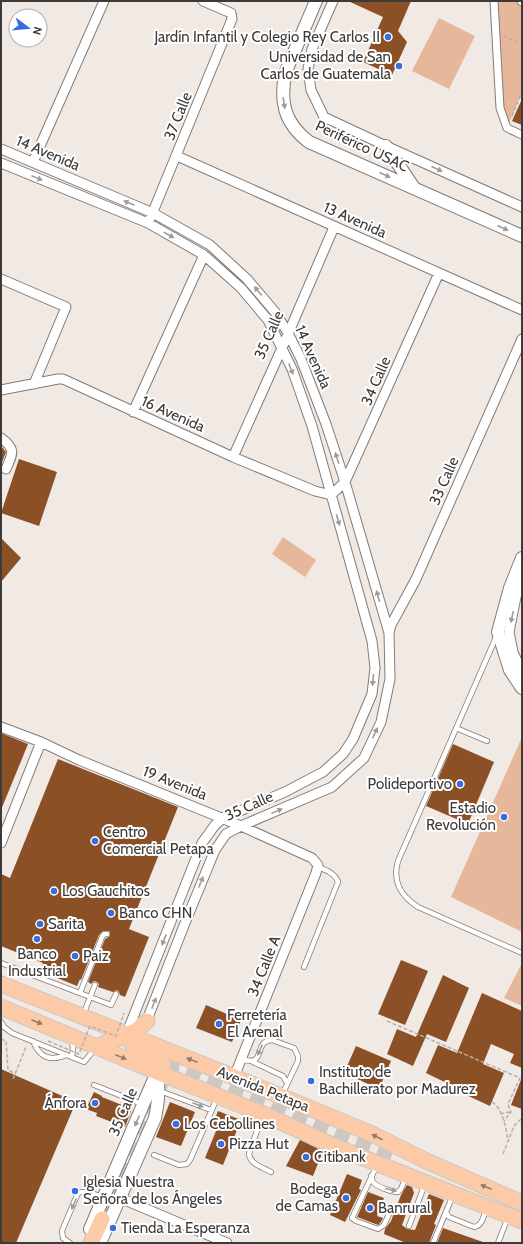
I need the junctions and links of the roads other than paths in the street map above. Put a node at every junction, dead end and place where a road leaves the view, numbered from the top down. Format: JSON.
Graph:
{"nodes":[{"id":1,"x":104,"y":1,"type":"edge"},
{"id":2,"x":203,"y":1,"type":"edge"},
{"id":3,"x":316,"y":1,"type":"edge"},
{"id":4,"x":334,"y":1,"type":"edge"},
{"id":5,"x":494,"y":1,"type":"edge"},
{"id":6,"x":522,"y":135,"type":"edge"},
{"id":7,"x":386,"y":146,"type":"junction"},
{"id":8,"x":1,"y":149,"type":"edge"},
{"id":9,"x":177,"y":156,"type":"junction"},
{"id":10,"x":33,"y":162,"type":"junction"},
{"id":11,"x":1,"y":163,"type":"edge"},
{"id":12,"x":414,"y":188,"type":"junction"},
{"id":13,"x":522,"y":207,"type":"edge"},
{"id":14,"x":153,"y":213,"type":"junction"},
{"id":15,"x":148,"y":224,"type":"junction"},
{"id":16,"x":334,"y":227,"type":"junction"},
{"id":17,"x":522,"y":236,"type":"edge"},
{"id":18,"x":204,"y":255,"type":"junction"},
{"id":19,"x":439,"y":273,"type":"junction"},
{"id":20,"x":1,"y":279,"type":"edge"},
{"id":21,"x":522,"y":310,"type":"edge"},
{"id":22,"x":288,"y":333,"type":"junction"},
{"id":23,"x":522,"y":338,"type":"edge"},
{"id":24,"x":282,"y":348,"type":"junction"},
{"id":25,"x":34,"y":384,"type":"junction"},
{"id":26,"x":1,"y":390,"type":"edge"},
{"id":27,"x":133,"y":412,"type":"junction"},
{"id":28,"x":1,"y":438,"type":"edge"},
{"id":29,"x":233,"y":457,"type":"junction"},
{"id":30,"x":6,"y":469,"type":"dead end"},
{"id":31,"x":345,"y":482,"type":"junction"},
{"id":32,"x":331,"y":495,"type":"junction"},
{"id":33,"x":522,"y":558,"type":"edge"},
{"id":34,"x":522,"y":580,"type":"edge"},
{"id":35,"x":498,"y":632,"type":"junction"},
{"id":36,"x":389,"y":634,"type":"junction"},
{"id":37,"x":372,"y":641,"type":"joint"},
{"id":38,"x":522,"y":672,"type":"edge"},
{"id":39,"x":522,"y":688,"type":"edge"},
{"id":40,"x":1,"y":727,"type":"edge"},
{"id":41,"x":456,"y":728,"type":"junction"},
{"id":42,"x":488,"y":741,"type":"dead end"},
{"id":43,"x":41,"y":742,"type":"junction"},
{"id":44,"x":223,"y":818,"type":"junction"},
{"id":45,"x":241,"y":826,"type":"junction"},
{"id":46,"x":1,"y":843,"type":"edge"},
{"id":47,"x":318,"y":866,"type":"junction"},
{"id":48,"x":107,"y":934,"type":"dead end"},
{"id":49,"x":522,"y":953,"type":"edge"},
{"id":50,"x":1,"y":963,"type":"edge"},
{"id":51,"x":304,"y":967,"type":"dead end"},
{"id":52,"x":1,"y":984,"type":"edge"},
{"id":53,"x":95,"y":985,"type":"dead end"},
{"id":54,"x":80,"y":994,"type":"junction"},
{"id":55,"x":116,"y":994,"type":"dead end"},
{"id":56,"x":90,"y":997,"type":"junction"},
{"id":57,"x":1,"y":1007,"type":"edge"},
{"id":58,"x":89,"y":1019,"type":"junction"},
{"id":59,"x":147,"y":1021,"type":"joint"},
{"id":60,"x":1,"y":1022,"type":"edge"},
{"id":61,"x":67,"y":1035,"type":"junction"},
{"id":62,"x":133,"y":1037,"type":"junction"},
{"id":63,"x":31,"y":1040,"type":"junction"},
{"id":64,"x":91,"y":1045,"type":"junction"},
{"id":65,"x":66,"y":1055,"type":"junction"},
{"id":66,"x":72,"y":1057,"type":"junction"},
{"id":67,"x":241,"y":1060,"type":"junction"},
{"id":68,"x":253,"y":1062,"type":"junction"},
{"id":69,"x":157,"y":1072,"type":"junction"},
{"id":70,"x":234,"y":1077,"type":"junction"},
{"id":71,"x":94,"y":1085,"type":"dead end"},
{"id":72,"x":159,"y":1090,"type":"junction"},
{"id":73,"x":284,"y":1090,"type":"junction"},
{"id":74,"x":218,"y":1096,"type":"junction"},
{"id":75,"x":144,"y":1105,"type":"junction"},
{"id":76,"x":211,"y":1110,"type":"junction"},
{"id":77,"x":263,"y":1114,"type":"junction"},
{"id":78,"x":341,"y":1149,"type":"junction"},
{"id":79,"x":396,"y":1154,"type":"tunnel mouth"},
{"id":80,"x":154,"y":1155,"type":"dead end"},
{"id":81,"x":424,"y":1160,"type":"junction"},
{"id":82,"x":378,"y":1163,"type":"junction"},
{"id":83,"x":271,"y":1172,"type":"dead end"},
{"id":84,"x":407,"y":1174,"type":"junction"},
{"id":85,"x":371,"y":1176,"type":"junction"},
{"id":86,"x":426,"y":1182,"type":"junction"},
{"id":87,"x":453,"y":1193,"type":"junction"},
{"id":88,"x":104,"y":1198,"type":"junction"},
{"id":89,"x":120,"y":1198,"type":"junction"},
{"id":90,"x":522,"y":1202,"type":"edge"},
{"id":91,"x":487,"y":1207,"type":"junction"},
{"id":92,"x":446,"y":1212,"type":"junction"},
{"id":93,"x":388,"y":1214,"type":"dead end"},
{"id":94,"x":515,"y":1218,"type":"edge"},
{"id":95,"x":102,"y":1220,"type":"tunnel mouth"},
{"id":96,"x":409,"y":1226,"type":"dead end"},
{"id":97,"x":70,"y":1243,"type":"edge"},
{"id":98,"x":84,"y":1243,"type":"edge"},
{"id":99,"x":91,"y":1243,"type":"edge"},
{"id":100,"x":100,"y":1243,"type":"edge"},
{"id":101,"x":227,"y":1243,"type":"edge"},
{"id":102,"x":433,"y":1243,"type":"edge"},
{"id":103,"x":498,"y":1243,"type":"edge"}],
"edges":[{"from":1,"to":10,"type":"street"},
{"from":2,"to":9,"type":"street","name":"37 Calle"},
{"from":3,"to":12,"type":"street","name":"Periférico USAC","one_way":true},
{"from":4,"to":7,"type":"street","name":"Periférico USAC"},
{"from":5,"to":6,"type":"street"},
{"from":7,"to":12,"type":"street"},
{"from":7,"to":13,"type":"street","name":"Periférico USAC","one_way":true},
{"from":8,"to":10,"type":"street","name":"14 Avenida"},
{"from":9,"to":14,"type":"street","name":"37 Calle"},
{"from":9,"to":16,"type":"street","name":"13 Avenida"},
{"from":14,"to":10,"type":"street","name":"14 Avenida","one_way":true},
{"from":11,"to":15,"type":"street","name":"14 Avenida","one_way":true},
{"from":12,"to":17,"type":"street","name":"Periférico USAC","one_way":true},
{"from":14,"to":15,"type":"street","name":"37 Calle"},
{"from":22,"to":14,"type":"street","name":"14 Avenida","one_way":true},
{"from":15,"to":18,"type":"street","name":"14 Avenida","one_way":true},
{"from":16,"to":19,"type":"street","name":"13 Avenida"},
{"from":16,"to":22,"type":"street","name":"35 Calle"},
{"from":18,"to":24,"type":"street","name":"14 Avenida"},
{"from":18,"to":27,"type":"street"},
{"from":19,"to":21,"type":"street","name":"13 Avenida"},
{"from":19,"to":31,"type":"street","name":"34 Calle"},
{"from":20,"to":25,"type":"street"},
{"from":22,"to":24,"type":"street","name":"35 Calle"},
{"from":31,"to":22,"type":"street","name":"14 Avenida","one_way":true},
{"from":23,"to":36,"type":"street","name":"33 Calle"},
{"from":24,"to":29,"type":"street","name":"35 Calle"},
{"from":24,"to":32,"type":"street","name":"14 Avenida","one_way":true},
{"from":25,"to":26,"type":"street","name":"16 Avenida"},
{"from":25,"to":27,"type":"street","name":"16 Avenida"},
{"from":27,"to":29,"type":"street","name":"16 Avenida"},
{"from":28,"to":30,"type":"street"},
{"from":29,"to":32,"type":"street","name":"16 Avenida"},
{"from":31,"to":32,"type":"street","name":"34 Calle"},
{"from":36,"to":31,"type":"street","name":"14 Avenida","one_way":true},
{"from":32,"to":37,"type":"street","name":"14 Avenida","one_way":true},
{"from":33,"to":35,"type":"street"},
{"from":34,"to":38,"type":"street","one_way":true},
{"from":35,"to":39,"type":"street"},
{"from":35,"to":41,"type":"lane"},
{"from":45,"to":36,"type":"street","name":"35 Calle","one_way":true},
{"from":37,"to":44,"type":"street","name":"35 Calle","one_way":true},
{"from":40,"to":43,"type":"street","name":"19 Avenida"},
{"from":41,"to":42,"type":"lane"},
{"from":41,"to":49,"type":"lane"},
{"from":43,"to":44,"type":"street","name":"19 Avenida"},
{"from":43,"to":46,"type":"street"},
{"from":44,"to":45,"type":"street","name":"19 Avenida"},
{"from":44,"to":62,"type":"street","name":"35 Calle","one_way":true},
{"from":45,"to":47,"type":"street","name":"19 Avenida"},
{"from":59,"to":45,"type":"street","name":"35 Calle","one_way":true},
{"from":47,"to":51,"type":"lane"},
{"from":47,"to":67,"type":"street","name":"34 Calle A"},
{"from":48,"to":54,"type":"lane"},
{"from":50,"to":54,"type":"lane"},
{"from":52,"to":58,"type":"main road","name":"Avenida Petapa"},
{"from":53,"to":56,"type":"lane"},
{"from":54,"to":56,"type":"lane"},
{"from":55,"to":56,"type":"lane"},
{"from":56,"to":58,"type":"lane"},
{"from":57,"to":61,"type":"main road","name":"Avenida Petapa","one_way":true},
{"from":58,"to":62,"type":"main road","name":"Avenida Petapa"},
{"from":58,"to":64,"type":"main road"},
{"from":59,"to":62,"type":"main road"},
{"from":60,"to":63,"type":"lane"},
{"from":61,"to":64,"type":"main road","name":"Avenida Petapa"},
{"from":61,"to":66,"type":"lane"},
{"from":62,"to":64,"type":"main road"},
{"from":70,"to":62,"type":"main road","name":"Avenida Petapa","one_way":true},
{"from":62,"to":78,"type":"main road"},
{"from":63,"to":65,"type":"lane"},
{"from":63,"to":65,"type":"lane"},
{"from":64,"to":66,"type":"lane"},
{"from":64,"to":69,"type":"main road","name":"Avenida Petapa","one_way":true},
{"from":65,"to":66,"type":"lane"},
{"from":67,"to":68,"type":"lane"},
{"from":67,"to":70,"type":"street","name":"34 Calle A"},
{"from":68,"to":73,"type":"lane"},
{"from":73,"to":68,"type":"lane","one_way":true},
{"from":69,"to":72,"type":"street","name":"35 Calle"},
{"from":69,"to":74,"type":"main road","name":"Avenida Petapa"},
{"from":69,"to":75,"type":"street","name":"35 Calle"},
{"from":70,"to":73,"type":"main road","name":"Avenida Petapa"},
{"from":71,"to":75,"type":"lane"},
{"from":72,"to":76,"type":"lane","one_way":true},
{"from":72,"to":89,"type":"street","name":"35 Calle"},
{"from":81,"to":73,"type":"main road","name":"Avenida Petapa","one_way":true},
{"from":74,"to":76,"type":"lane"},
{"from":74,"to":77,"type":"main road","name":"Avenida Petapa"},
{"from":75,"to":88,"type":"street","name":"35 Calle","one_way":true},
{"from":76,"to":80,"type":"lane"},
{"from":77,"to":78,"type":"main road","name":"Avenida Petapa"},
{"from":77,"to":83,"type":"lane"},
{"from":78,"to":82,"type":"main road","name":"Avenida Petapa"},
{"from":79,"to":81,"type":"main road"},
{"from":90,"to":81,"type":"main road","name":"Avenida Petapa","one_way":true},
{"from":82,"to":84,"type":"main road","name":"Avenida Petapa"},
{"from":82,"to":85,"type":"lane"},
{"from":85,"to":84,"type":"lane","one_way":true},
{"from":84,"to":86,"type":"main road","name":"Avenida Petapa"},
{"from":85,"to":93,"type":"lane"},
{"from":86,"to":87,"type":"main road","name":"Avenida Petapa"},
{"from":86,"to":96,"type":"lane"},
{"from":87,"to":91,"type":"main road","name":"Avenida Petapa"},
{"from":87,"to":92,"type":"lane"},
{"from":88,"to":97,"type":"lane","one_way":true},
{"from":88,"to":98,"type":"street","name":"35 Calle"},
{"from":89,"to":100,"type":"street","name":"35 Calle"},
{"from":89,"to":101,"type":"street"},
{"from":91,"to":92,"type":"lane"},
{"from":91,"to":94,"type":"main road","name":"Avenida Petapa"},
{"from":92,"to":102,"type":"lane"},
{"from":94,"to":103,"type":"lane"},
{"from":95,"to":99,"type":"main road"}]}
